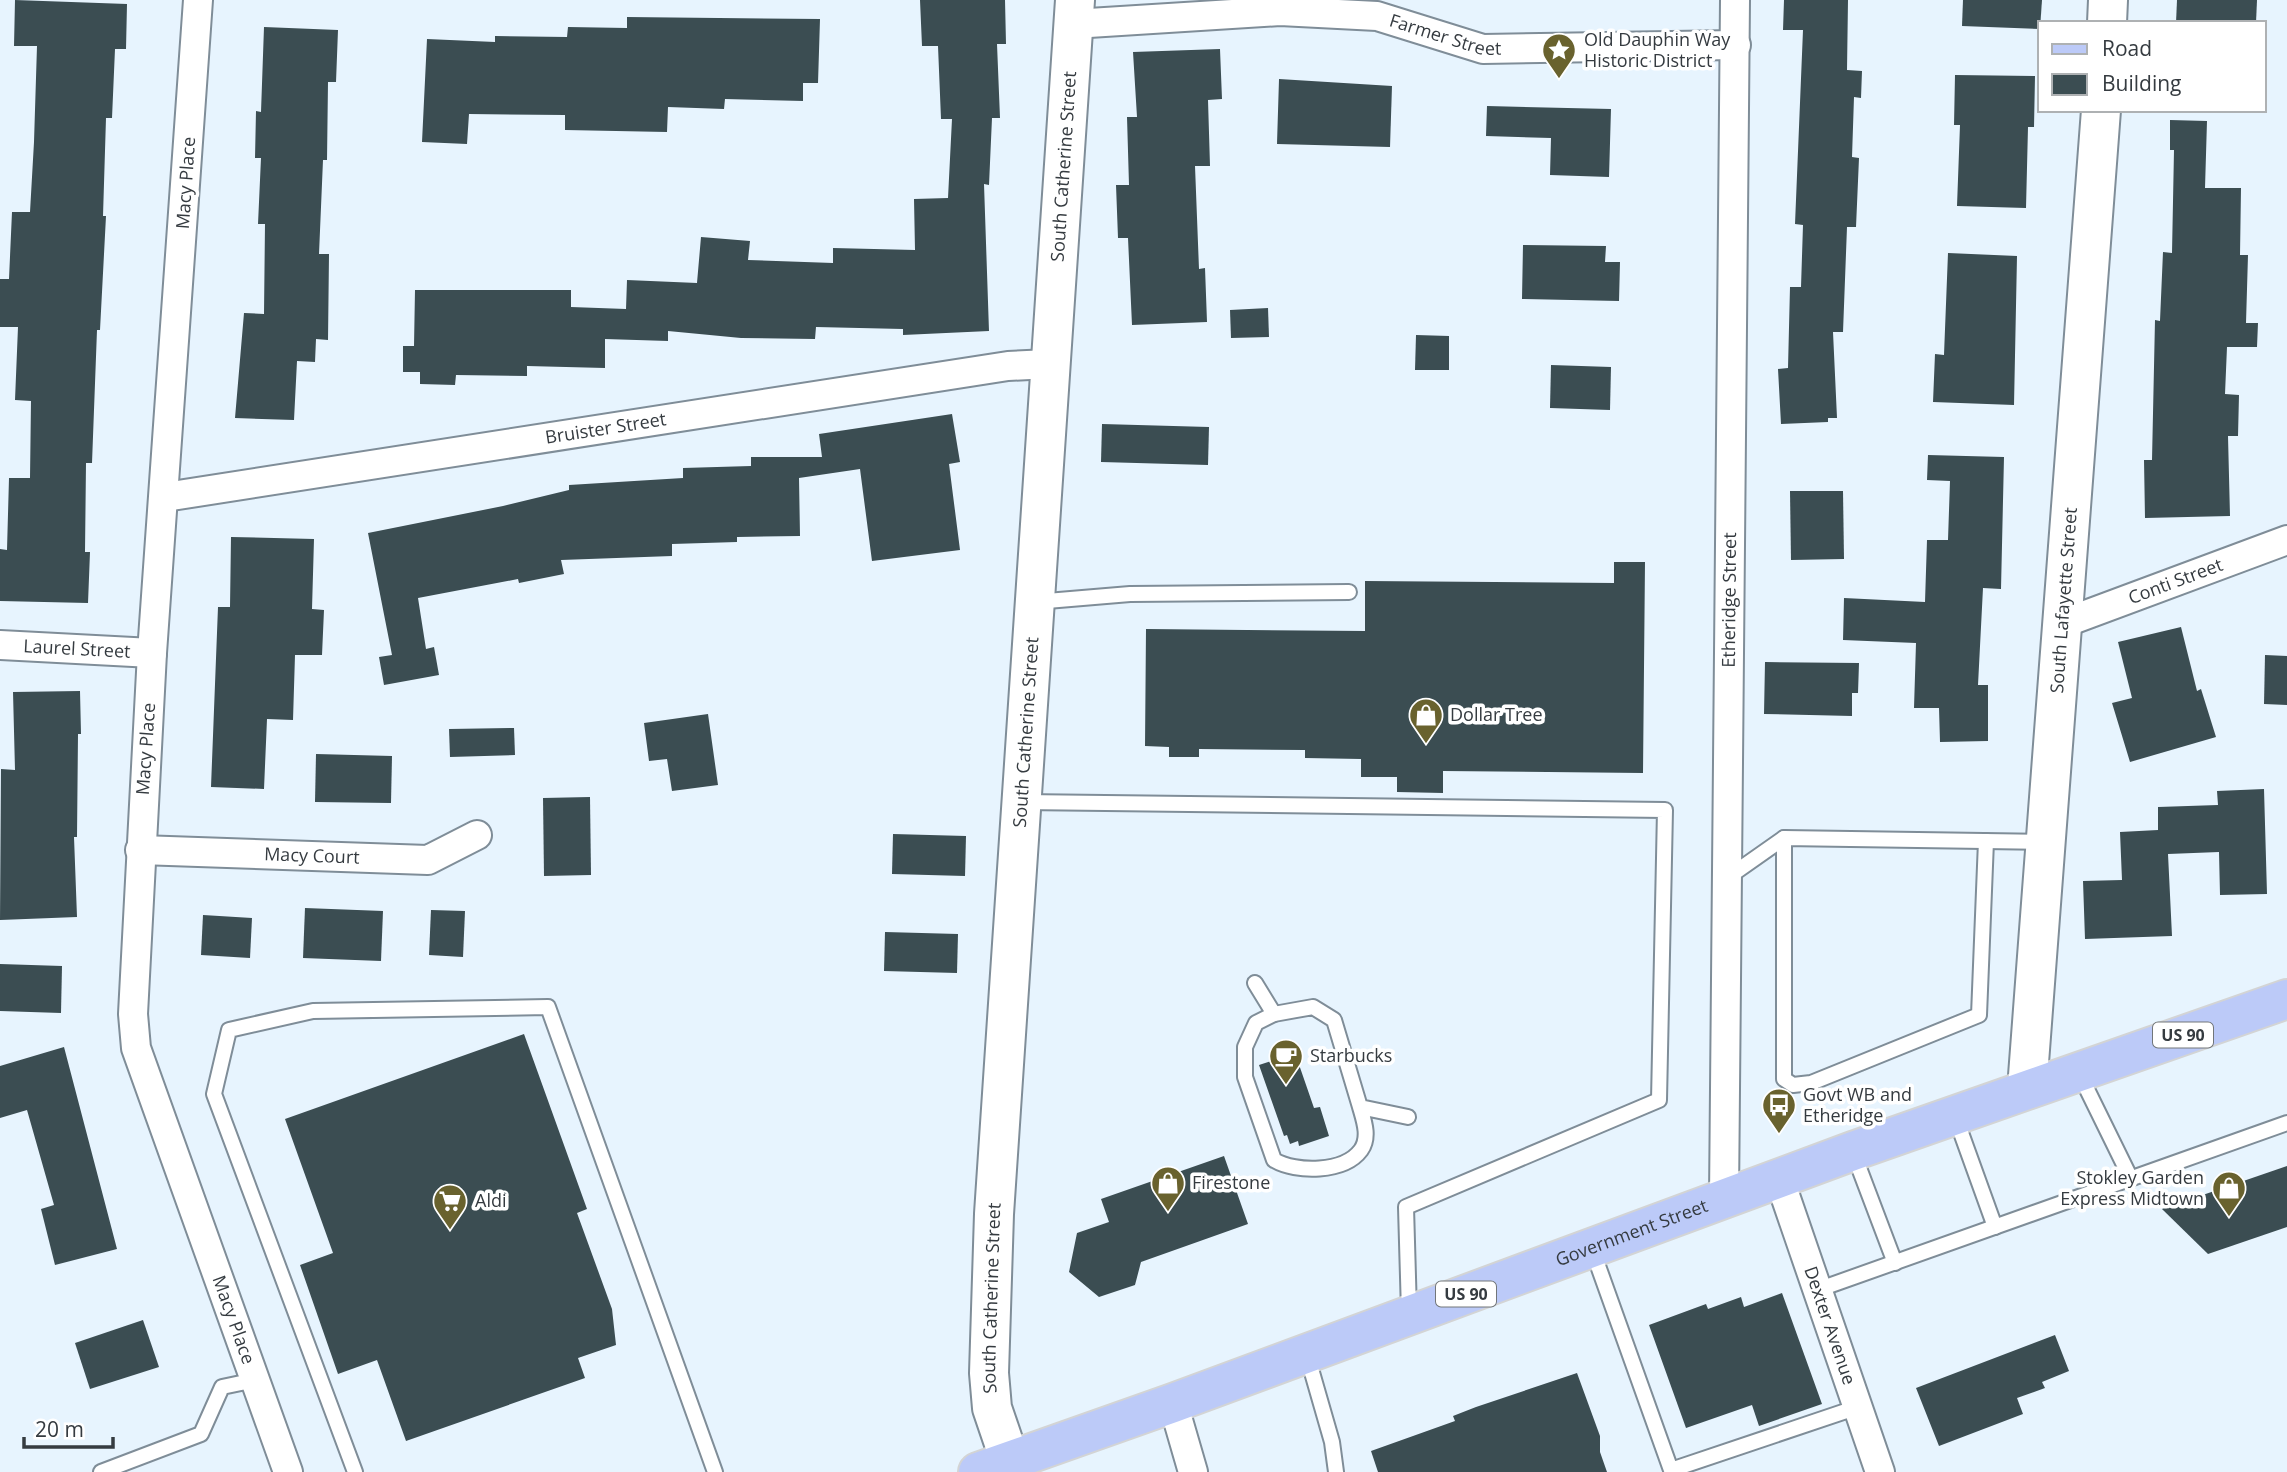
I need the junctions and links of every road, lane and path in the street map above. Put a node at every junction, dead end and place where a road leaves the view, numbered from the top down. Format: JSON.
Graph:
{"nodes":[{"id":1,"x":198,"y":0,"type":"edge"},
{"id":2,"x":1735,"y":0,"type":"edge"},
{"id":3,"x":2108,"y":0,"type":"edge"},
{"id":4,"x":1074,"y":12,"type":"edge"},
{"id":5,"x":2107,"y":21,"type":"edge"},
{"id":6,"x":1735,"y":45,"type":"junction"},
{"id":7,"x":2101,"y":112,"type":"edge"},
{"id":8,"x":1049,"y":364,"type":"junction"},
{"id":9,"x":165,"y":497,"type":"junction"},
{"id":10,"x":2287,"y":540,"type":"edge"},
{"id":11,"x":1349,"y":592,"type":"dead end"},
{"id":12,"x":1034,"y":602,"type":"junction"},
{"id":13,"x":2064,"y":623,"type":"junction"},
{"id":14,"x":0,"y":645,"type":"edge"},
{"id":15,"x":152,"y":653,"type":"junction"},
{"id":16,"x":1021,"y":802,"type":"junction"},
{"id":17,"x":477,"y":835,"type":"dead end"},
{"id":18,"x":1784,"y":838,"type":"junction"},
{"id":19,"x":1986,"y":841,"type":"junction"},
{"id":20,"x":2047,"y":842,"type":"junction"},
{"id":21,"x":140,"y":850,"type":"junction"},
{"id":22,"x":1727,"y":878,"type":"junction"},
{"id":23,"x":1255,"y":983,"type":"dead end"},
{"id":24,"x":2287,"y":999,"type":"edge"},
{"id":25,"x":1274,"y":1014,"type":"junction"},
{"id":26,"x":2079,"y":1072,"type":"junction"},
{"id":27,"x":2027,"y":1089,"type":"junction"},
{"id":28,"x":1360,"y":1107,"type":"junction"},
{"id":29,"x":1955,"y":1115,"type":"junction"},
{"id":30,"x":1408,"y":1117,"type":"dead end"},
{"id":31,"x":2287,"y":1124,"type":"edge"},
{"id":32,"x":1853,"y":1151,"type":"junction"},
{"id":33,"x":1779,"y":1178,"type":"junction"},
{"id":34,"x":2131,"y":1179,"type":"junction"},
{"id":35,"x":1724,"y":1198,"type":"junction"},
{"id":36,"x":1995,"y":1227,"type":"junction"},
{"id":37,"x":1592,"y":1247,"type":"junction"},
{"id":38,"x":1895,"y":1263,"type":"junction"},
{"id":39,"x":1817,"y":1290,"type":"junction"},
{"id":40,"x":1409,"y":1315,"type":"junction"},
{"id":41,"x":1307,"y":1354,"type":"junction"},
{"id":42,"x":255,"y":1380,"type":"junction"},
{"id":43,"x":1173,"y":1404,"type":"junction"},
{"id":44,"x":1858,"y":1407,"type":"junction"},
{"id":45,"x":994,"y":1466,"type":"edge"},
{"id":46,"x":101,"y":1472,"type":"edge"},
{"id":47,"x":288,"y":1472,"type":"edge"},
{"id":48,"x":355,"y":1472,"type":"edge"},
{"id":49,"x":716,"y":1472,"type":"edge"},
{"id":50,"x":1193,"y":1472,"type":"edge"},
{"id":51,"x":1336,"y":1472,"type":"edge"},
{"id":52,"x":1880,"y":1472,"type":"edge"}],
"edges":[{"from":1,"to":9,"type":"street","name":"Macy Place"},
{"from":2,"to":6,"type":"street","name":"Etheridge Street"},
{"from":3,"to":5,"type":"street"},
{"from":4,"to":6,"type":"street","name":"Farmer Street"},
{"from":4,"to":8,"type":"street","name":"South Catherine Street"},
{"from":6,"to":22,"type":"street","name":"Etheridge Street"},
{"from":7,"to":13,"type":"street","name":"South Lafayette Street"},
{"from":8,"to":9,"type":"street","name":"Bruister Street"},
{"from":8,"to":12,"type":"street","name":"South Catherine Street"},
{"from":9,"to":15,"type":"street","name":"Macy Place"},
{"from":10,"to":13,"type":"street","name":"Conti Street"},
{"from":11,"to":12,"type":"lane"},
{"from":12,"to":16,"type":"street","name":"South Catherine Street"},
{"from":13,"to":20,"type":"street","name":"South Lafayette Street"},
{"from":14,"to":15,"type":"street","name":"Laurel Street"},
{"from":15,"to":21,"type":"street","name":"Macy Place"},
{"from":16,"to":40,"type":"lane"},
{"from":16,"to":45,"type":"street","name":"South Catherine Street"},
{"from":17,"to":21,"type":"street","name":"Macy Court"},
{"from":18,"to":19,"type":"lane"},
{"from":18,"to":19,"type":"lane"},
{"from":18,"to":22,"type":"lane"},
{"from":19,"to":20,"type":"lane"},
{"from":20,"to":27,"type":"street","name":"South Lafayette Street"},
{"from":21,"to":42,"type":"street","name":"Macy Place"},
{"from":22,"to":35,"type":"street","name":"Etheridge Street"},
{"from":23,"to":25,"type":"lane"},
{"from":24,"to":26,"type":"main road","name":"Government Street","number":"US 90"},
{"from":25,"to":28,"type":"lane"},
{"from":25,"to":28,"type":"lane"},
{"from":26,"to":27,"type":"main road","name":"Government Street","number":"US 90"},
{"from":26,"to":34,"type":"lane"},
{"from":27,"to":29,"type":"main road","name":"Government Street","number":"US 90"},
{"from":28,"to":30,"type":"lane"},
{"from":29,"to":32,"type":"main road","name":"Government Street","number":"US 90"},
{"from":29,"to":36,"type":"lane"},
{"from":31,"to":34,"type":"lane"},
{"from":32,"to":33,"type":"main road","name":"Government Street","number":"US 90"},
{"from":32,"to":38,"type":"lane"},
{"from":33,"to":35,"type":"main road","name":"Government Street","number":"US 90"},
{"from":33,"to":39,"type":"street","name":"Dexter Avenue"},
{"from":34,"to":36,"type":"lane"},
{"from":35,"to":37,"type":"main road","name":"Government Street","number":"US 90"},
{"from":36,"to":38,"type":"lane"},
{"from":37,"to":40,"type":"main road","name":"Government Street","number":"US 90"},
{"from":37,"to":44,"type":"lane"},
{"from":38,"to":39,"type":"lane"},
{"from":39,"to":44,"type":"street","name":"Dexter Avenue"},
{"from":40,"to":41,"type":"main road","name":"Government Street","number":"US 90"},
{"from":41,"to":43,"type":"main road","name":"Government Street","number":"US 90"},
{"from":41,"to":51,"type":"lane"},
{"from":42,"to":46,"type":"lane"},
{"from":42,"to":47,"type":"street","name":"Macy Place"},
{"from":43,"to":45,"type":"main road","name":"Government Street","number":"US 90"},
{"from":43,"to":50,"type":"street"},
{"from":44,"to":52,"type":"street","name":"Dexter Avenue"},
{"from":48,"to":49,"type":"lane"}]}
